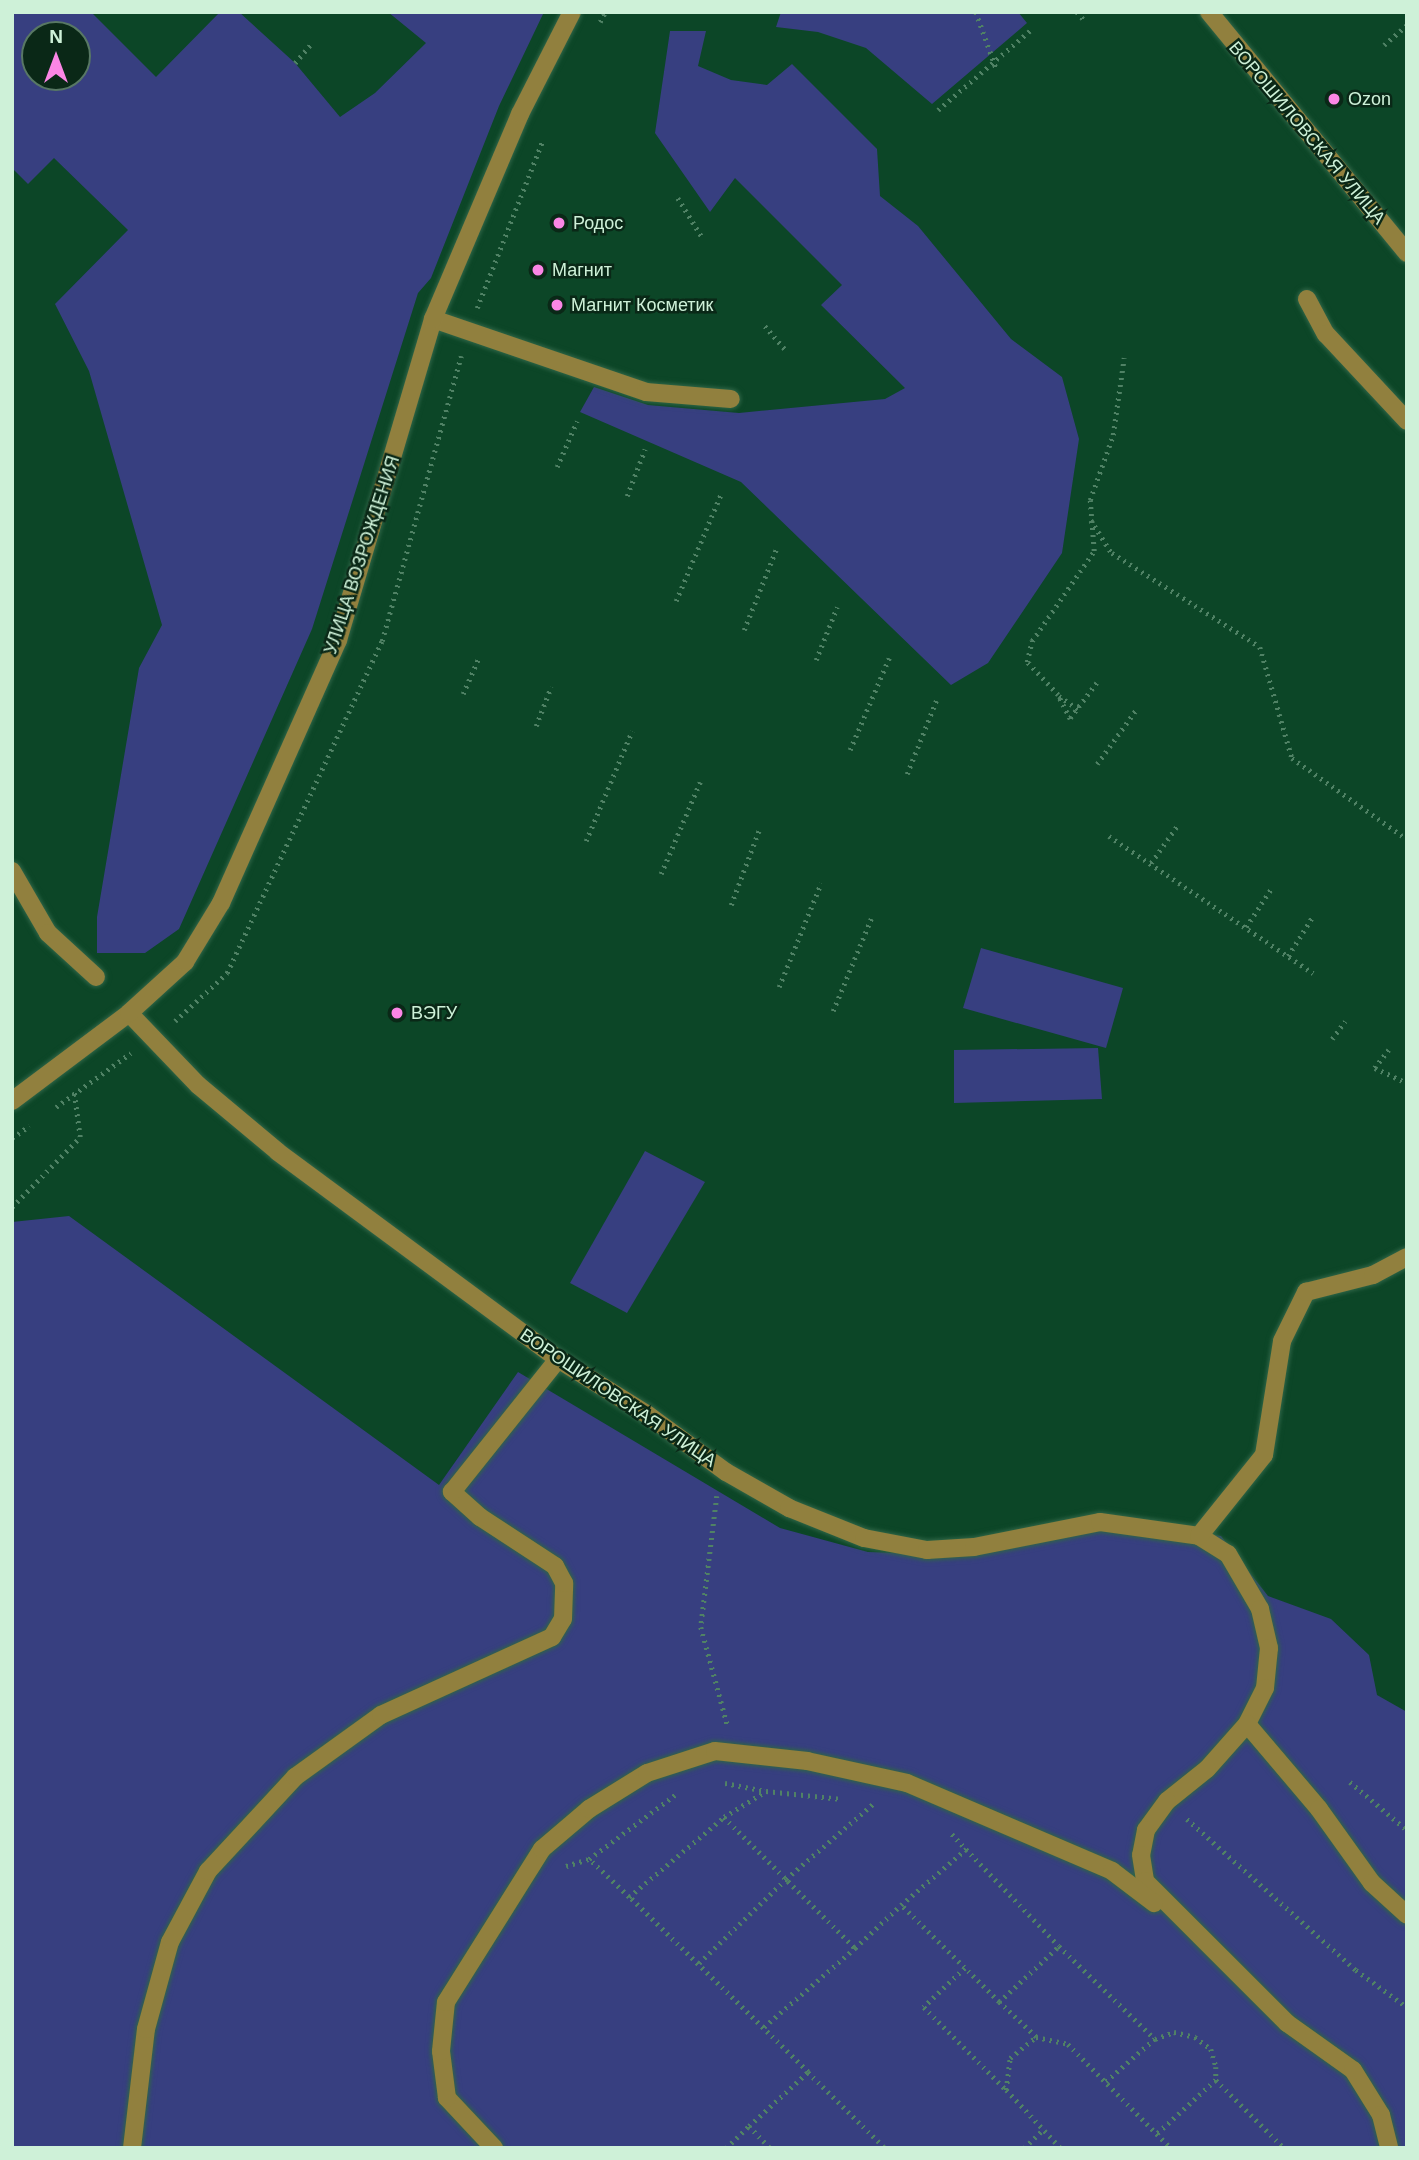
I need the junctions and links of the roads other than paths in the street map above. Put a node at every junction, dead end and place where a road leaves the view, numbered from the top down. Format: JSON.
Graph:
{"nodes":[{"id":1,"x":572,"y":12,"type":"edge"},
{"id":2,"x":1209,"y":12,"type":"edge"},
{"id":3,"x":1407,"y":253,"type":"edge"},
{"id":4,"x":1307,"y":299,"type":"dead end"},
{"id":5,"x":433,"y":319,"type":"junction"},
{"id":6,"x":731,"y":399,"type":"dead end"},
{"id":7,"x":1407,"y":421,"type":"edge"},
{"id":8,"x":12,"y":871,"type":"edge"},
{"id":9,"x":96,"y":976,"type":"dead end"},
{"id":10,"x":129,"y":1013,"type":"junction"},
{"id":11,"x":12,"y":1101,"type":"edge"},
{"id":12,"x":1407,"y":1257,"type":"edge"},
{"id":13,"x":558,"y":1359,"type":"junction"},
{"id":14,"x":1199,"y":1536,"type":"junction"},
{"id":15,"x":1247,"y":1724,"type":"junction"},
{"id":16,"x":1407,"y":1915,"type":"edge"},
{"id":17,"x":1199,"y":1938,"type":"junction"},
{"id":18,"x":132,"y":2148,"type":"edge"},
{"id":19,"x":495,"y":2148,"type":"edge"},
{"id":20,"x":1389,"y":2148,"type":"edge"}],
"edges":[{"from":1,"to":5,"type":"street","name":"УЛИЦА ВОЗРОЖДЕНИЯ"},
{"from":2,"to":3,"type":"street","name":"ВОРОШИЛОВСКАЯ УЛИЦА"},
{"from":4,"to":7,"type":"street"},
{"from":5,"to":6,"type":"street"},
{"from":5,"to":10,"type":"street","name":"УЛИЦА ВОЗРОЖДЕНИЯ"},
{"from":8,"to":9,"type":"street"},
{"from":10,"to":11,"type":"street","name":"УЛИЦА ВОЗРОЖДЕНИЯ"},
{"from":10,"to":13,"type":"street","name":"ВОРОШИЛОВСКАЯ УЛИЦА"},
{"from":12,"to":14,"type":"street"},
{"from":13,"to":14,"type":"street","name":"ВОРОШИЛОВСКАЯ УЛИЦА"},
{"from":13,"to":18,"type":"street"},
{"from":14,"to":15,"type":"street","name":"ВОРОШИЛОВСКАЯ УЛИЦА"},
{"from":15,"to":16,"type":"street"},
{"from":15,"to":17,"type":"street","name":"ВОРОШИЛОВСКАЯ УЛИЦА"},
{"from":17,"to":19,"type":"street"},
{"from":17,"to":20,"type":"street","name":"ВОРОШИЛОВСКАЯ УЛИЦА"}]}
